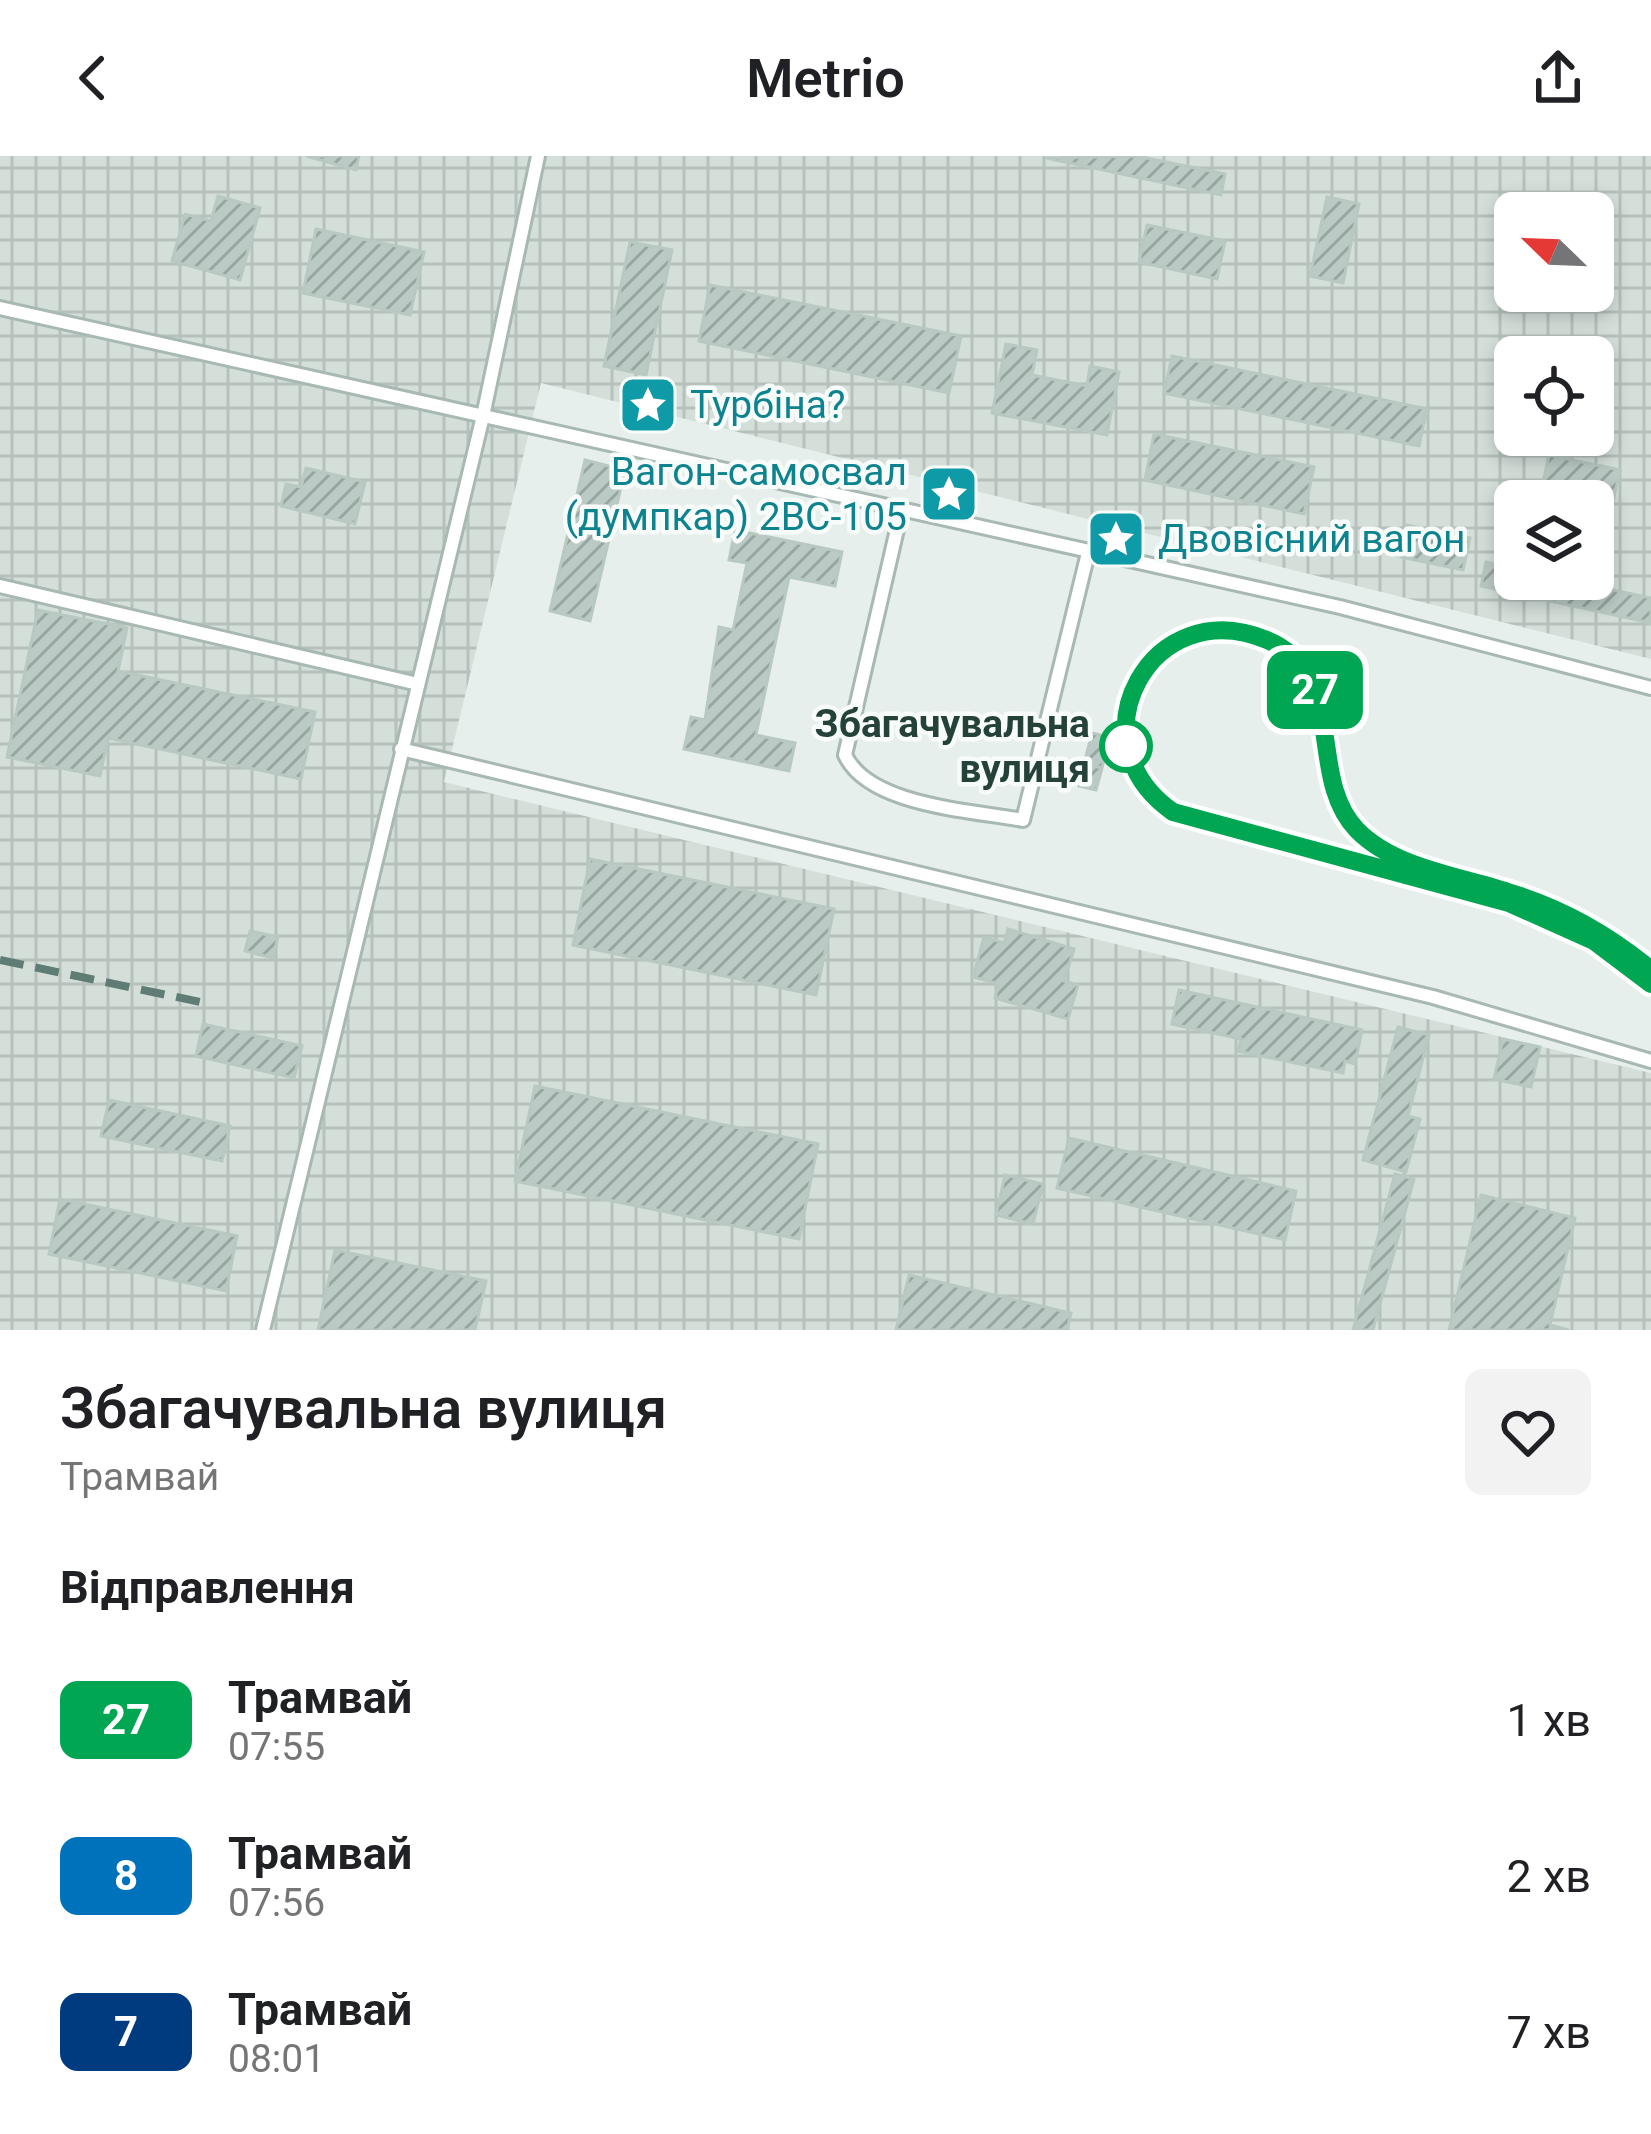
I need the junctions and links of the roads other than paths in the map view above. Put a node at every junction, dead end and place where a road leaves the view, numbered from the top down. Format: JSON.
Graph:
{"nodes":[{"id":1,"x":538,"y":156,"type":"edge"},
{"id":2,"x":0,"y":308,"type":"edge"},
{"id":3,"x":483,"y":416,"type":"junction"},
{"id":4,"x":901,"y":512,"type":"junction"},
{"id":5,"x":1088,"y":553,"type":"junction"},
{"id":6,"x":0,"y":586,"type":"edge"},
{"id":7,"x":418,"y":684,"type":"junction"},
{"id":8,"x":1651,"y":688,"type":"edge"},
{"id":9,"x":401,"y":749,"type":"junction"},
{"id":10,"x":1651,"y":1061,"type":"edge"},
{"id":11,"x":263,"y":1330,"type":"edge"}],
"edges":[{"from":1,"to":3,"type":"lane"},
{"from":2,"to":3,"type":"lane"},
{"from":3,"to":4,"type":"lane"},
{"from":3,"to":7,"type":"lane"},
{"from":4,"to":5,"type":"lane"},
{"from":4,"to":5,"type":"lane"},
{"from":5,"to":8,"type":"lane"},
{"from":6,"to":7,"type":"lane"},
{"from":7,"to":9,"type":"lane"},
{"from":9,"to":10,"type":"lane"},
{"from":9,"to":11,"type":"lane"}]}
